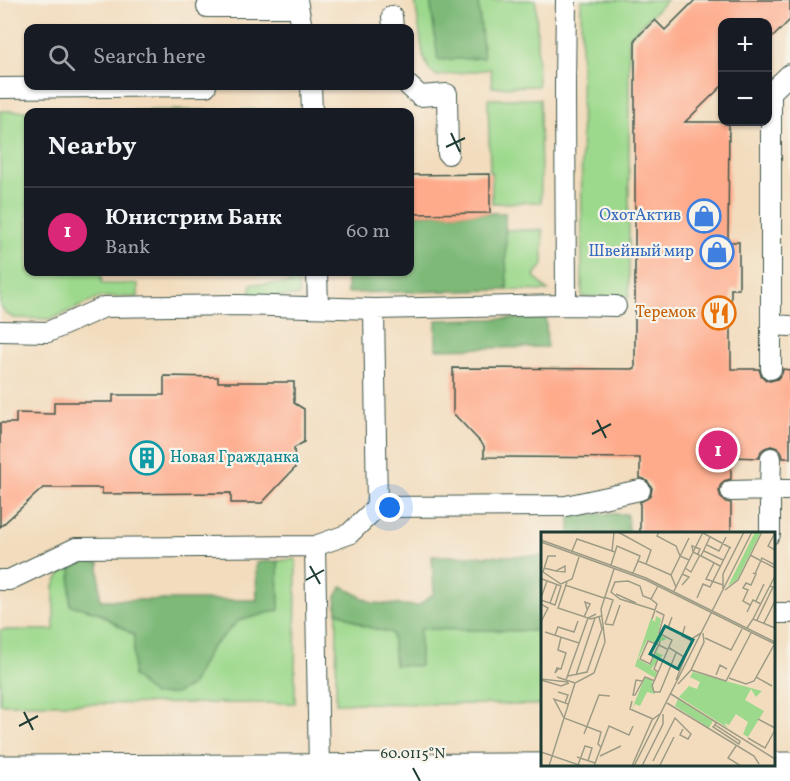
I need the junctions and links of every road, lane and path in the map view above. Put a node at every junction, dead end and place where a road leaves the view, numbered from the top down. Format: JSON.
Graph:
{"nodes":[{"id":1,"x":566,"y":0,"type":"edge"},
{"id":2,"x":298,"y":4,"type":"edge"},
{"id":3,"x":207,"y":7,"type":"dead end"},
{"id":4,"x":301,"y":24,"type":"edge"},
{"id":5,"x":790,"y":74,"type":"edge"},
{"id":6,"x":0,"y":88,"type":"edge"},
{"id":7,"x":24,"y":88,"type":"edge"},
{"id":8,"x":311,"y":90,"type":"edge"},
{"id":9,"x":413,"y":90,"type":"edge"},
{"id":10,"x":312,"y":108,"type":"edge"},
{"id":11,"x":448,"y":154,"type":"dead end"},
{"id":12,"x":317,"y":276,"type":"edge"},
{"id":13,"x":566,"y":305,"type":"junction"},
{"id":14,"x":318,"y":306,"type":"junction"},
{"id":15,"x":616,"y":306,"type":"dead end"},
{"id":16,"x":374,"y":309,"type":"junction"},
{"id":17,"x":781,"y":326,"type":"edge"},
{"id":18,"x":0,"y":331,"type":"edge"},
{"id":19,"x":771,"y":369,"type":"dead end"},
{"id":20,"x":771,"y":458,"type":"dead end"},
{"id":21,"x":640,"y":490,"type":"dead end"},
{"id":22,"x":770,"y":490,"type":"junction"},
{"id":23,"x":790,"y":490,"type":"edge"},
{"id":24,"x":731,"y":491,"type":"dead end"},
{"id":25,"x":377,"y":507,"type":"junction"},
{"id":26,"x":770,"y":532,"type":"edge"},
{"id":27,"x":315,"y":546,"type":"junction"},
{"id":28,"x":0,"y":580,"type":"edge"},
{"id":29,"x":776,"y":767,"type":"edge"},
{"id":30,"x":319,"y":770,"type":"junction"},
{"id":31,"x":0,"y":772,"type":"edge"}],
"edges":[{"from":1,"to":13,"type":"lane"},
{"from":2,"to":3,"type":"lane"},
{"from":2,"to":4,"type":"lane"},
{"from":5,"to":17,"type":"lane"},
{"from":6,"to":7,"type":"lane"},
{"from":8,"to":10,"type":"lane"},
{"from":9,"to":11,"type":"lane"},
{"from":12,"to":14,"type":"lane"},
{"from":13,"to":15,"type":"lane"},
{"from":13,"to":16,"type":"lane"},
{"from":14,"to":16,"type":"lane"},
{"from":14,"to":18,"type":"lane"},
{"from":16,"to":25,"type":"lane"},
{"from":17,"to":19,"type":"lane"},
{"from":20,"to":22,"type":"lane"},
{"from":21,"to":25,"type":"lane"},
{"from":22,"to":23,"type":"lane"},
{"from":22,"to":24,"type":"lane"},
{"from":22,"to":26,"type":"lane"},
{"from":25,"to":27,"type":"lane"},
{"from":27,"to":28,"type":"lane"},
{"from":27,"to":30,"type":"lane"},
{"from":29,"to":30,"type":"street"},
{"from":30,"to":31,"type":"street"}]}
